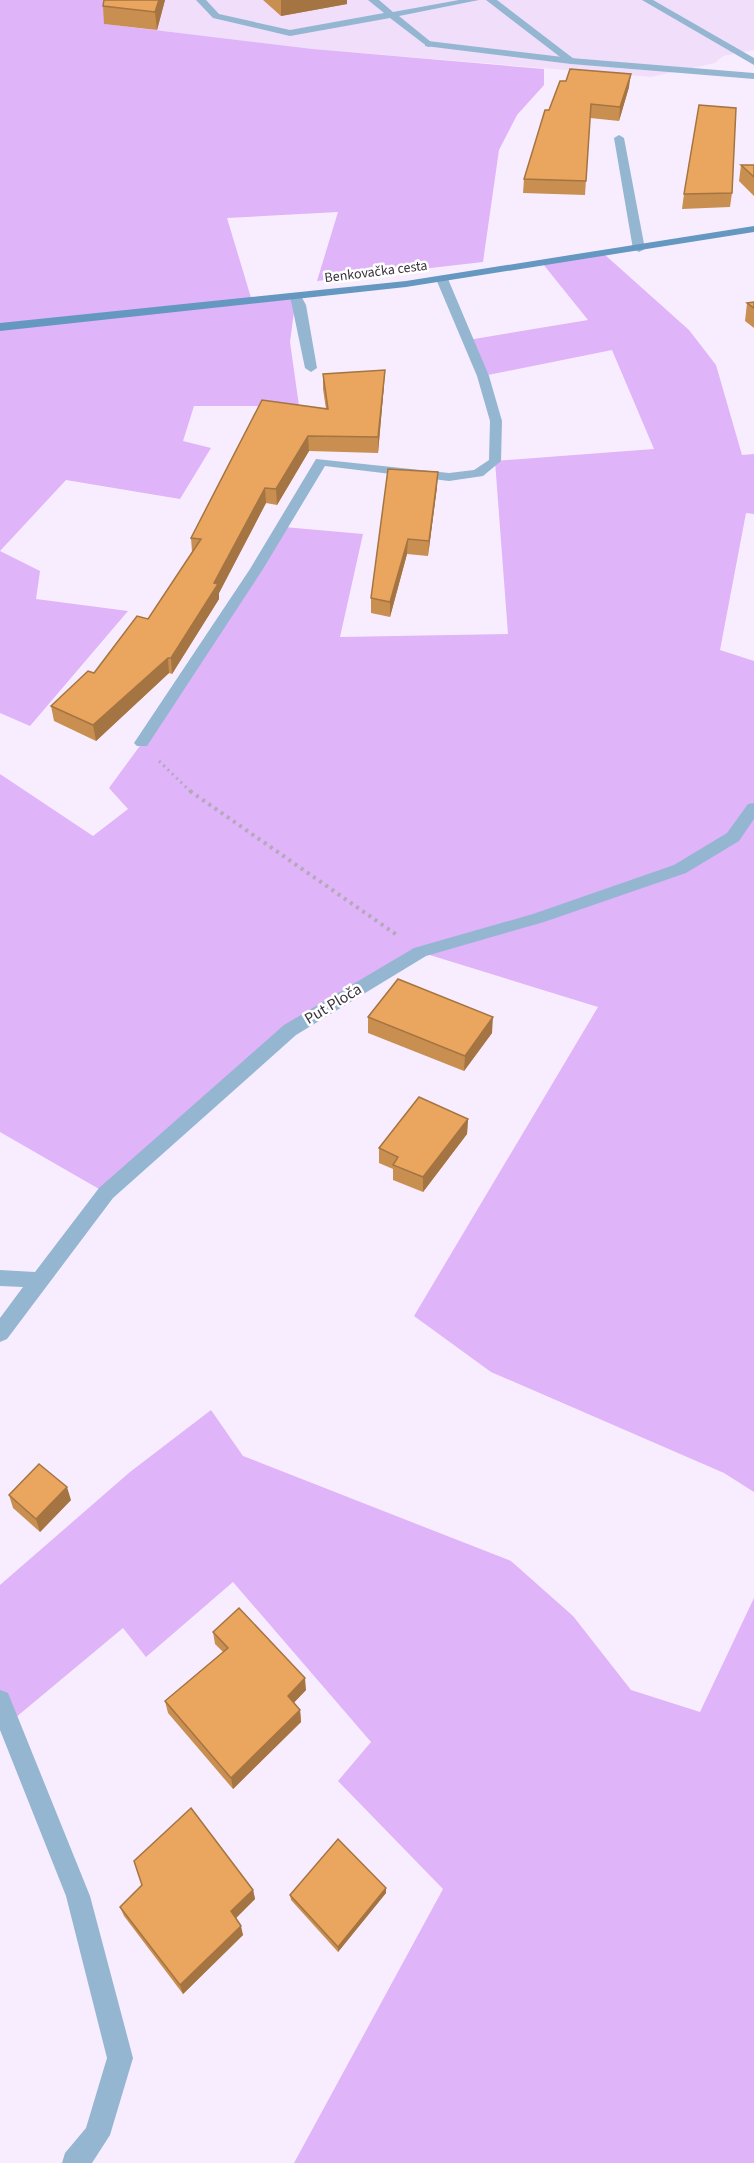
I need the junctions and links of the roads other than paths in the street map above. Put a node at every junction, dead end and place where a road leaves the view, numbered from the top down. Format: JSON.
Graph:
{"nodes":[{"id":1,"x":201,"y":0,"type":"edge"},
{"id":2,"x":373,"y":0,"type":"edge"},
{"id":3,"x":474,"y":0,"type":"edge"},
{"id":4,"x":491,"y":0,"type":"edge"},
{"id":5,"x":647,"y":0,"type":"edge"},
{"id":6,"x":390,"y":14,"type":"junction"},
{"id":7,"x":571,"y":61,"type":"junction"},
{"id":8,"x":754,"y":62,"type":"edge"},
{"id":9,"x":754,"y":76,"type":"edge"},
{"id":10,"x":619,"y":138,"type":"dead end"},
{"id":11,"x":754,"y":229,"type":"edge"},
{"id":12,"x":639,"y":249,"type":"junction"},
{"id":13,"x":442,"y":279,"type":"junction"},
{"id":14,"x":296,"y":296,"type":"junction"},
{"id":15,"x":0,"y":327,"type":"edge"},
{"id":16,"x":311,"y":368,"type":"dead end"},
{"id":17,"x":142,"y":743,"type":"road end"},
{"id":18,"x":754,"y":808,"type":"edge"},
{"id":19,"x":0,"y":1278,"type":"edge"},
{"id":20,"x":41,"y":1280,"type":"junction"},
{"id":21,"x":0,"y":1333,"type":"edge"},
{"id":22,"x":0,"y":1701,"type":"edge"},
{"id":23,"x":75,"y":2163,"type":"edge"}],
"edges":[{"from":1,"to":6,"type":"street"},
{"from":2,"to":6,"type":"street"},
{"from":3,"to":6,"type":"street"},
{"from":4,"to":7,"type":"street"},
{"from":5,"to":8,"type":"street"},
{"from":6,"to":7,"type":"street"},
{"from":7,"to":9,"type":"street"},
{"from":10,"to":12,"type":"street"},
{"from":11,"to":12,"type":"main road","name":"Benkovačka cesta"},
{"from":12,"to":13,"type":"main road","name":"Benkovačka cesta"},
{"from":13,"to":14,"type":"main road","name":"Benkovačka cesta"},
{"from":13,"to":17,"type":"street"},
{"from":14,"to":15,"type":"main road","name":"Benkovačka cesta"},
{"from":14,"to":16,"type":"street"},
{"from":18,"to":20,"type":"street","name":"Put Ploča"},
{"from":19,"to":20,"type":"street"},
{"from":20,"to":21,"type":"street","name":"Put Ploča"},
{"from":22,"to":23,"type":"street"}]}
